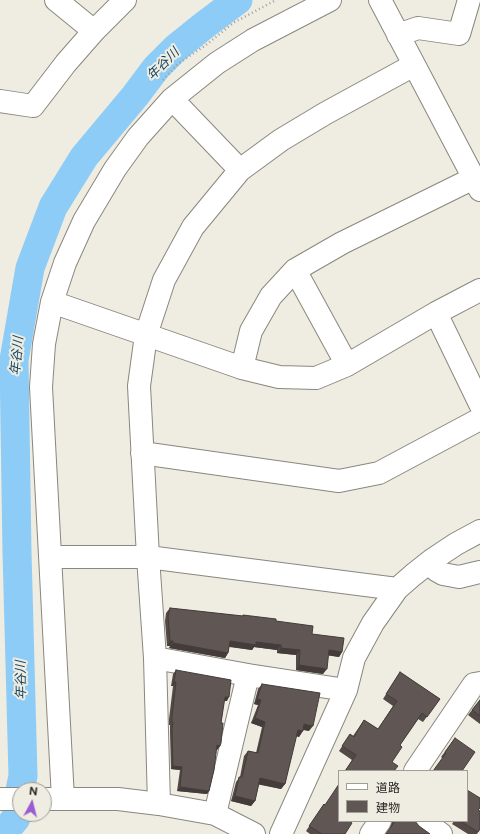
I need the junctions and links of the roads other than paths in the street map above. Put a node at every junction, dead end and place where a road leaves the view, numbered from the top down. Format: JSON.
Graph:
{"nodes":[{"id":1,"x":56,"y":0,"type":"edge"},
{"id":2,"x":125,"y":0,"type":"edge"},
{"id":3,"x":330,"y":0,"type":"edge"},
{"id":4,"x":380,"y":0,"type":"edge"},
{"id":5,"x":469,"y":0,"type":"edge"},
{"id":6,"x":94,"y":31,"type":"junction"},
{"id":7,"x":398,"y":35,"type":"junction"},
{"id":8,"x":414,"y":65,"type":"junction"},
{"id":9,"x":165,"y":92,"type":"junction"},
{"id":10,"x":0,"y":101,"type":"edge"},
{"id":11,"x":240,"y":170,"type":"junction"},
{"id":12,"x":477,"y":184,"type":"edge"},
{"id":13,"x":295,"y":270,"type":"junction"},
{"id":14,"x":480,"y":290,"type":"edge"},
{"id":15,"x":52,"y":302,"type":"junction"},
{"id":16,"x":436,"y":313,"type":"junction"},
{"id":17,"x":146,"y":335,"type":"junction"},
{"id":18,"x":347,"y":365,"type":"junction"},
{"id":19,"x":242,"y":368,"type":"junction"},
{"id":20,"x":480,"y":404,"type":"edge"},
{"id":21,"x":480,"y":419,"type":"edge"},
{"id":22,"x":142,"y":452,"type":"junction"},
{"id":23,"x":480,"y":531,"type":"edge"},
{"id":24,"x":50,"y":556,"type":"junction"},
{"id":25,"x":148,"y":557,"type":"junction"},
{"id":26,"x":432,"y":560,"type":"junction"},
{"id":27,"x":480,"y":572,"type":"edge"},
{"id":28,"x":396,"y":589,"type":"junction"},
{"id":29,"x":155,"y":658,"type":"junction"},
{"id":30,"x":248,"y":675,"type":"junction"},
{"id":31,"x":480,"y":683,"type":"edge"},
{"id":32,"x":346,"y":690,"type":"junction"},
{"id":33,"x":416,"y":770,"type":"edge"},
{"id":34,"x":0,"y":799,"type":"edge"},
{"id":35,"x":12,"y":799,"type":"edge"},
{"id":36,"x":53,"y":799,"type":"edge"},
{"id":37,"x":159,"y":804,"type":"junction"},
{"id":38,"x":215,"y":814,"type":"junction"},
{"id":39,"x":379,"y":822,"type":"edge"},
{"id":40,"x":424,"y":822,"type":"edge"},
{"id":41,"x":254,"y":834,"type":"edge"},
{"id":42,"x":281,"y":834,"type":"edge"},
{"id":43,"x":371,"y":834,"type":"edge"},
{"id":44,"x":441,"y":834,"type":"edge"}],
"edges":[{"from":1,"to":6,"type":"street"},
{"from":2,"to":6,"type":"street"},
{"from":3,"to":9,"type":"street"},
{"from":4,"to":7,"type":"street"},
{"from":5,"to":7,"type":"street"},
{"from":6,"to":10,"type":"street"},
{"from":7,"to":8,"type":"street"},
{"from":8,"to":11,"type":"street"},
{"from":8,"to":12,"type":"street"},
{"from":9,"to":11,"type":"street"},
{"from":9,"to":15,"type":"street"},
{"from":11,"to":17,"type":"street"},
{"from":12,"to":13,"type":"street"},
{"from":13,"to":18,"type":"street"},
{"from":13,"to":19,"type":"street"},
{"from":14,"to":16,"type":"street"},
{"from":15,"to":17,"type":"street"},
{"from":15,"to":24,"type":"street"},
{"from":16,"to":18,"type":"street"},
{"from":16,"to":20,"type":"street"},
{"from":17,"to":19,"type":"street"},
{"from":17,"to":22,"type":"street"},
{"from":18,"to":19,"type":"street"},
{"from":21,"to":22,"type":"street"},
{"from":22,"to":25,"type":"street"},
{"from":23,"to":26,"type":"street"},
{"from":24,"to":25,"type":"street"},
{"from":24,"to":36,"type":"street"},
{"from":25,"to":28,"type":"street"},
{"from":25,"to":29,"type":"street"},
{"from":26,"to":27,"type":"street"},
{"from":26,"to":28,"type":"street"},
{"from":28,"to":32,"type":"street"},
{"from":29,"to":30,"type":"street"},
{"from":29,"to":37,"type":"street"},
{"from":30,"to":32,"type":"street"},
{"from":30,"to":38,"type":"street"},
{"from":31,"to":33,"type":"street"},
{"from":32,"to":42,"type":"street"},
{"from":34,"to":35,"type":"street"},
{"from":36,"to":37,"type":"street"},
{"from":37,"to":38,"type":"street"},
{"from":38,"to":41,"type":"street"},
{"from":39,"to":43,"type":"street"},
{"from":40,"to":44,"type":"street"}]}
